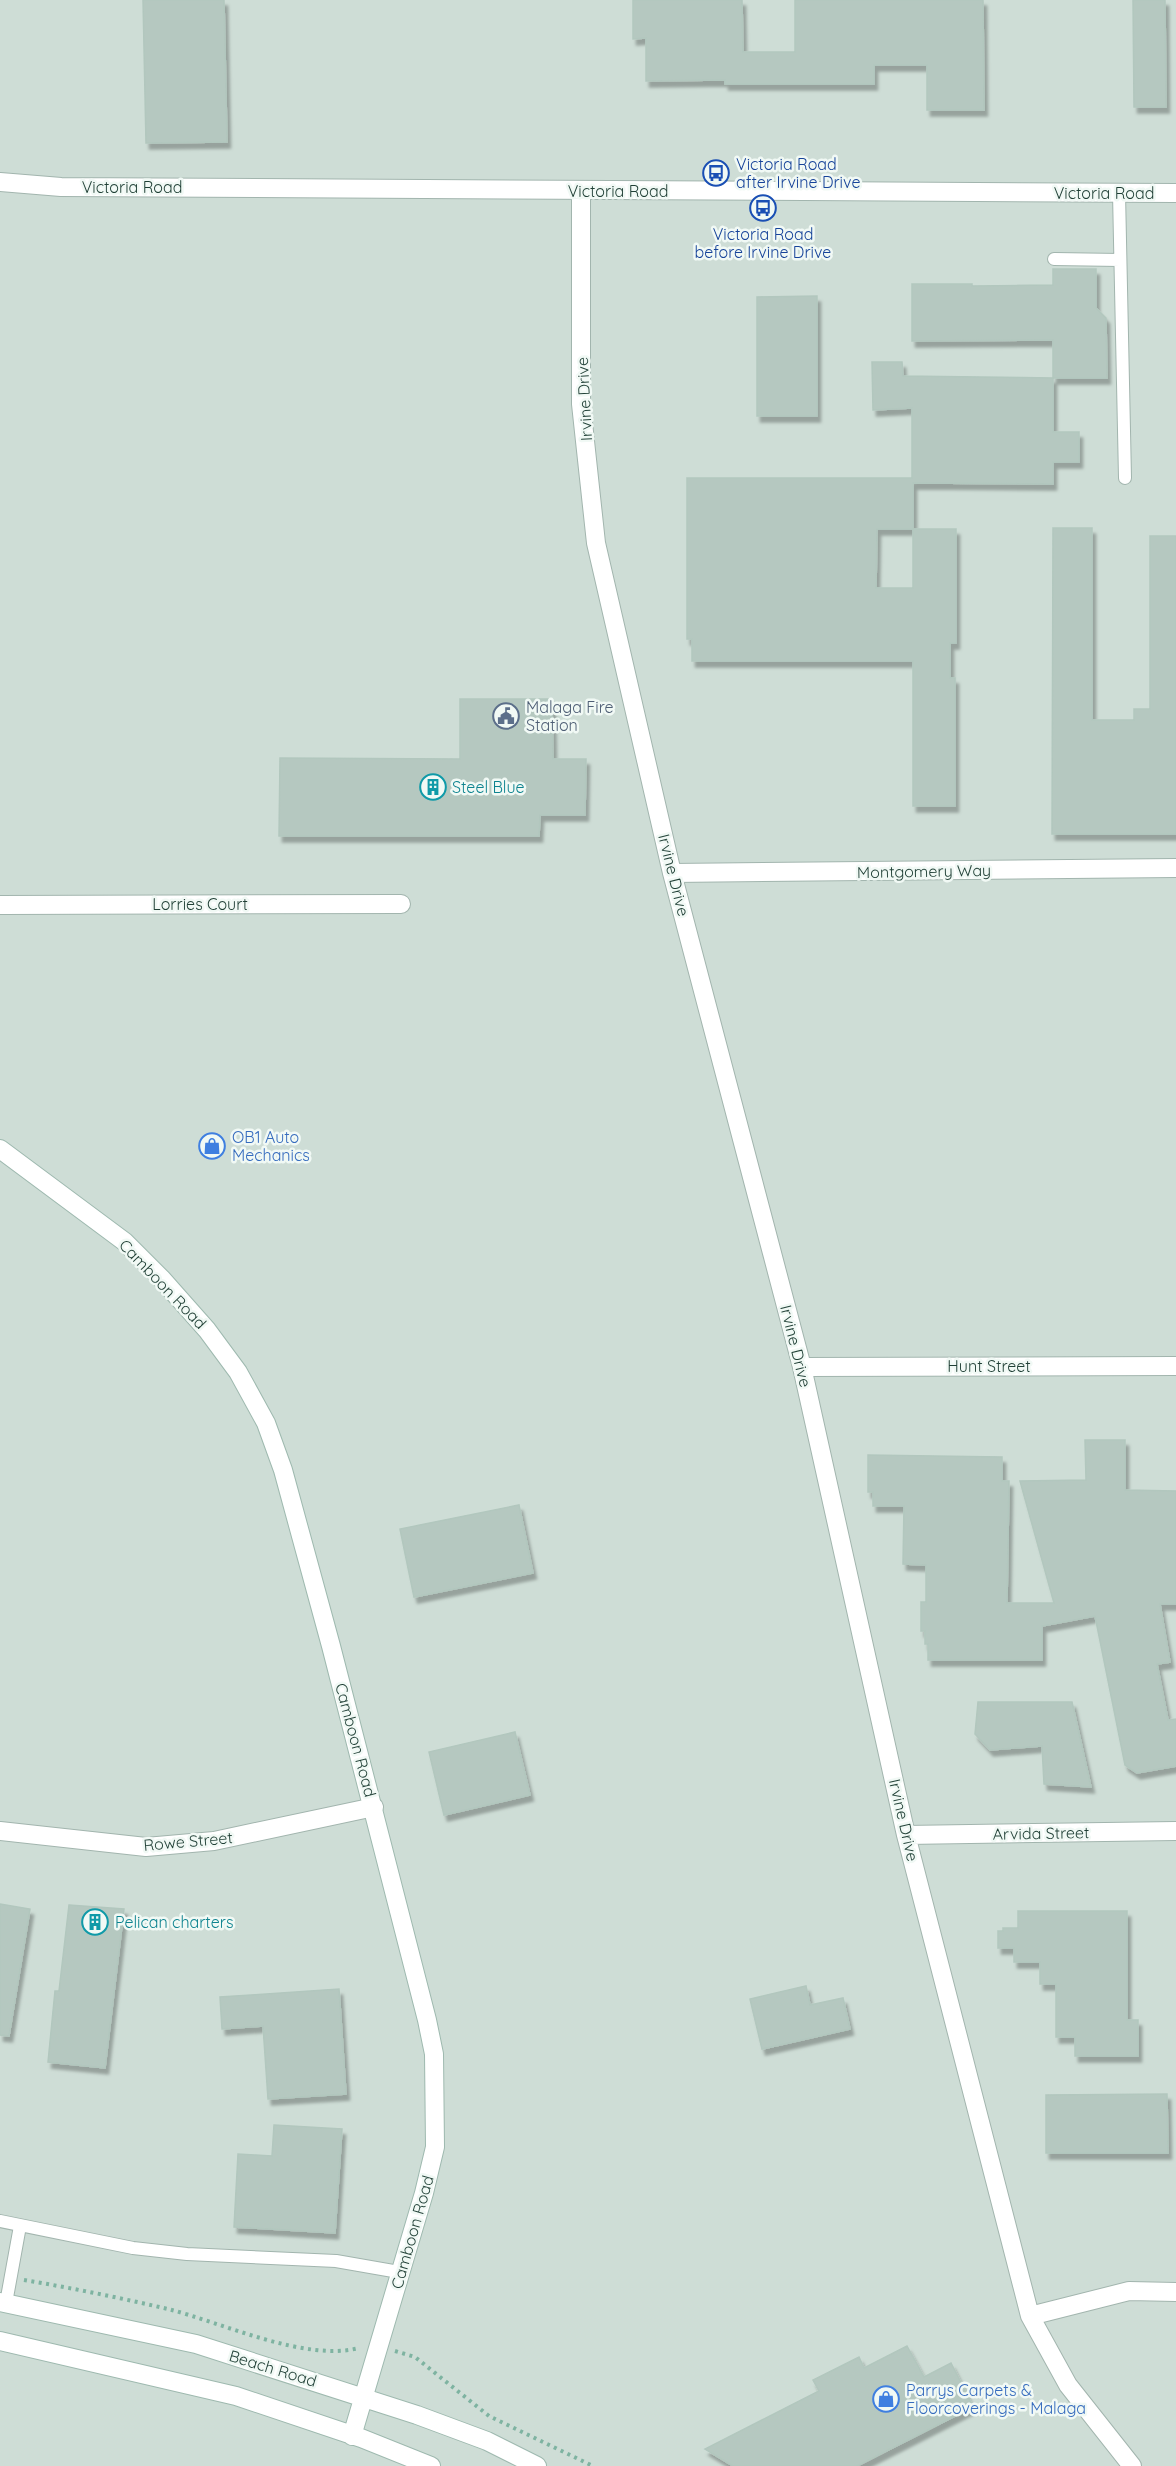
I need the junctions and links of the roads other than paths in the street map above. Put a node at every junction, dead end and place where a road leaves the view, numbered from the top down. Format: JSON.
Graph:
{"nodes":[{"id":1,"x":0,"y":182,"type":"edge"},
{"id":2,"x":61,"y":187,"type":"junction"},
{"id":3,"x":581,"y":191,"type":"junction"},
{"id":4,"x":1119,"y":193,"type":"junction"},
{"id":5,"x":1176,"y":193,"type":"edge"},
{"id":6,"x":0,"y":195,"type":"edge"},
{"id":7,"x":1054,"y":259,"type":"dead end"},
{"id":8,"x":1120,"y":260,"type":"junction"},
{"id":9,"x":1125,"y":478,"type":"dead end"},
{"id":10,"x":1176,"y":868,"type":"edge"},
{"id":11,"x":672,"y":873,"type":"junction"},
{"id":12,"x":401,"y":904,"type":"dead end"},
{"id":13,"x":0,"y":905,"type":"edge"},
{"id":14,"x":0,"y":1149,"type":"edge"},
{"id":15,"x":1176,"y":1366,"type":"edge"},
{"id":16,"x":802,"y":1367,"type":"junction"},
{"id":17,"x":374,"y":1808,"type":"junction"},
{"id":18,"x":0,"y":1831,"type":"edge"},
{"id":19,"x":1176,"y":1832,"type":"edge"},
{"id":20,"x":906,"y":1835,"type":"junction"},
{"id":21,"x":0,"y":2222,"type":"edge"},
{"id":22,"x":20,"y":2226,"type":"junction"},
{"id":23,"x":399,"y":2272,"type":"junction"},
{"id":24,"x":1176,"y":2292,"type":"edge"},
{"id":25,"x":3,"y":2302,"type":"edge"},
{"id":26,"x":1030,"y":2316,"type":"junction"},
{"id":27,"x":0,"y":2341,"type":"edge"},
{"id":28,"x":365,"y":2397,"type":"junction"},
{"id":29,"x":352,"y":2436,"type":"junction"},
{"id":30,"x":431,"y":2466,"type":"edge"},
{"id":31,"x":537,"y":2466,"type":"edge"},
{"id":32,"x":1132,"y":2466,"type":"edge"}],
"edges":[{"from":1,"to":2,"type":"street","name":"Victoria Road"},
{"from":2,"to":3,"type":"street","name":"Victoria Road"},
{"from":2,"to":6,"type":"street","name":"Victoria Road"},
{"from":3,"to":4,"type":"street","name":"Victoria Road"},
{"from":3,"to":11,"type":"street","name":"Irvine Drive"},
{"from":4,"to":5,"type":"street","name":"Victoria Road"},
{"from":4,"to":8,"type":"lane"},
{"from":7,"to":8,"type":"lane"},
{"from":8,"to":9,"type":"lane"},
{"from":10,"to":11,"type":"street","name":"Montgomery Way"},
{"from":11,"to":16,"type":"street","name":"Irvine Drive"},
{"from":12,"to":13,"type":"street","name":"Lorries Court"},
{"from":14,"to":17,"type":"street","name":"Camboon Road"},
{"from":15,"to":16,"type":"street","name":"Hunt Street"},
{"from":16,"to":20,"type":"street","name":"Irvine Drive"},
{"from":17,"to":18,"type":"street","name":"Rowe Street"},
{"from":17,"to":23,"type":"street","name":"Camboon Road"},
{"from":19,"to":20,"type":"street","name":"Arvida Street"},
{"from":20,"to":26,"type":"street","name":"Irvine Drive"},
{"from":21,"to":22,"type":"lane"},
{"from":22,"to":23,"type":"lane"},
{"from":22,"to":25,"type":"lane"},
{"from":23,"to":28,"type":"street","name":"Camboon Road"},
{"from":24,"to":26,"type":"street"},
{"from":25,"to":28,"type":"street","name":"Beach Road"},
{"from":26,"to":32,"type":"street","name":"Irvine Drive"},
{"from":27,"to":29,"type":"street"},
{"from":28,"to":29,"type":"street","name":"Camboon Road"},
{"from":28,"to":31,"type":"street","name":"Beach Road"},
{"from":29,"to":30,"type":"street"}]}
